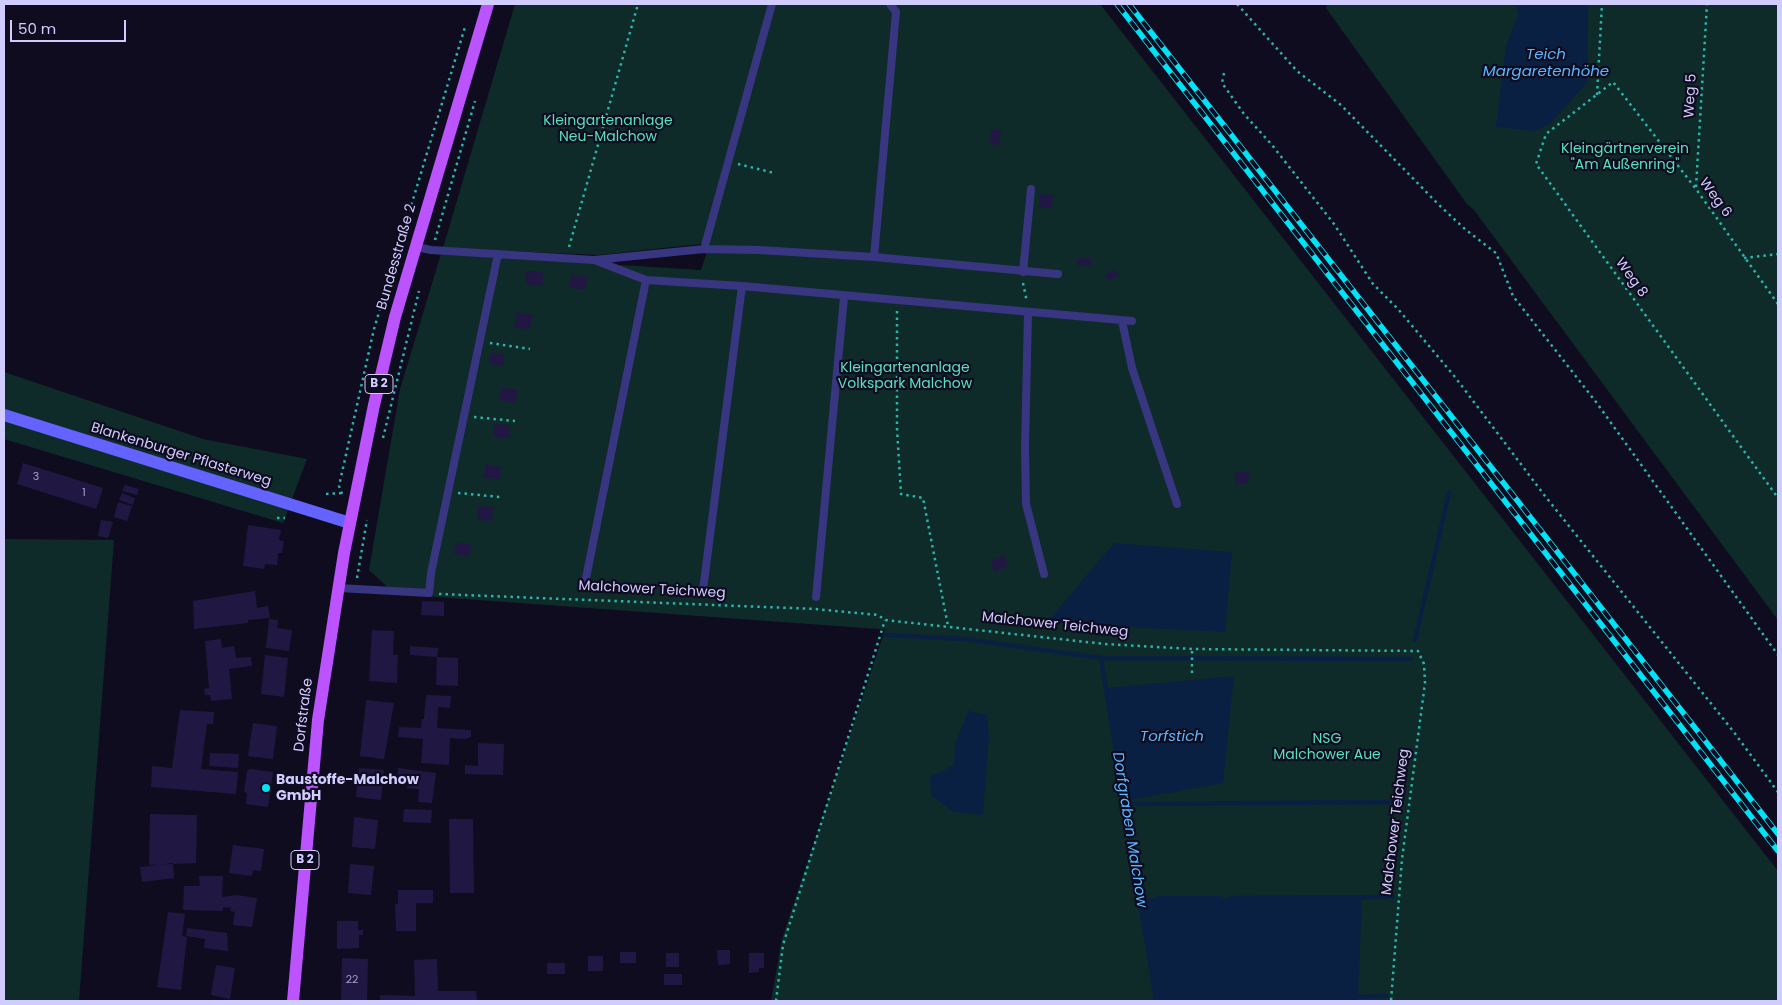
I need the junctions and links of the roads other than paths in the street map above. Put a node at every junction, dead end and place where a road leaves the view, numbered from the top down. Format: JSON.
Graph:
{"nodes":[{"id":1,"x":488,"y":4,"type":"edge"},
{"id":2,"x":772,"y":4,"type":"edge"},
{"id":3,"x":890,"y":4,"type":"edge"},
{"id":4,"x":1031,"y":189,"type":"dead end"},
{"id":5,"x":416,"y":247,"type":"junction"},
{"id":6,"x":704,"y":249,"type":"junction"},
{"id":7,"x":498,"y":254,"type":"junction"},
{"id":8,"x":874,"y":257,"type":"junction"},
{"id":9,"x":594,"y":260,"type":"junction"},
{"id":10,"x":1023,"y":272,"type":"junction"},
{"id":11,"x":1058,"y":274,"type":"dead end"},
{"id":12,"x":646,"y":280,"type":"junction"},
{"id":13,"x":742,"y":286,"type":"junction"},
{"id":14,"x":844,"y":297,"type":"junction"},
{"id":15,"x":1028,"y":313,"type":"junction"},
{"id":16,"x":1122,"y":321,"type":"junction"},
{"id":17,"x":1132,"y":321,"type":"dead end"},
{"id":18,"x":4,"y":414,"type":"edge"},
{"id":19,"x":1177,"y":504,"type":"dead end"},
{"id":20,"x":350,"y":523,"type":"junction"},
{"id":21,"x":1044,"y":574,"type":"dead end"},
{"id":22,"x":585,"y":583,"type":"dead end"},
{"id":23,"x":339,"y":588,"type":"junction"},
{"id":24,"x":703,"y":590,"type":"dead end"},
{"id":25,"x":816,"y":596,"type":"dead end"},
{"id":26,"x":293,"y":1001,"type":"edge"}],
"edges":[{"from":1,"to":5,"type":"main road","name":"Bundesstraße 2","number":"B 2"},
{"from":2,"to":6,"type":"lane"},
{"from":3,"to":8,"type":"lane"},
{"from":4,"to":10,"type":"lane"},
{"from":5,"to":7,"type":"lane"},
{"from":5,"to":20,"type":"main road","name":"Bundesstraße 2","number":"B 2"},
{"from":6,"to":8,"type":"lane"},
{"from":6,"to":9,"type":"lane"},
{"from":7,"to":9,"type":"lane"},
{"from":7,"to":23,"type":"lane"},
{"from":8,"to":10,"type":"lane"},
{"from":9,"to":12,"type":"lane"},
{"from":10,"to":11,"type":"lane"},
{"from":12,"to":13,"type":"lane"},
{"from":12,"to":22,"type":"lane"},
{"from":13,"to":14,"type":"lane"},
{"from":13,"to":24,"type":"lane"},
{"from":14,"to":15,"type":"lane"},
{"from":14,"to":25,"type":"lane"},
{"from":15,"to":16,"type":"lane"},
{"from":15,"to":21,"type":"lane"},
{"from":16,"to":17,"type":"lane"},
{"from":16,"to":19,"type":"lane"},
{"from":18,"to":20,"type":"main road","name":"Blankenburger Pflasterweg"},
{"from":20,"to":23,"type":"main road","name":"Dorfstraße","number":"B 2"},
{"from":23,"to":26,"type":"main road","name":"Dorfstraße","number":"B 2"}]}
